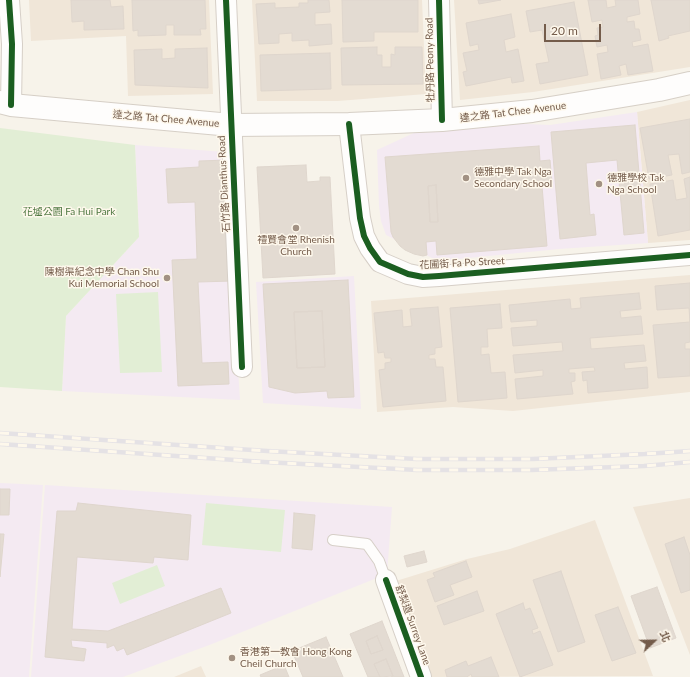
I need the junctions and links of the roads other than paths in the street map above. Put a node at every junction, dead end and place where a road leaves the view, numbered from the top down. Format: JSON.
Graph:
{"nodes":[{"id":1,"x":9,"y":0,"type":"edge"},
{"id":2,"x":226,"y":0,"type":"edge"},
{"id":3,"x":439,"y":0,"type":"edge"},
{"id":4,"x":690,"y":83,"type":"edge"},
{"id":5,"x":6,"y":103,"type":"edge"},
{"id":6,"x":442,"y":120,"type":"junction"},
{"id":7,"x":349,"y":124,"type":"junction"},
{"id":8,"x":231,"y":125,"type":"junction"},
{"id":9,"x":690,"y":255,"type":"edge"},
{"id":10,"x":242,"y":367,"type":"dead end"},
{"id":11,"x":333,"y":540,"type":"dead end"},
{"id":12,"x":386,"y":580,"type":"joint"},
{"id":13,"x":421,"y":677,"type":"edge"}],
"edges":[{"from":1,"to":5,"type":"street"},
{"from":2,"to":8,"type":"street","name":"石竹路 Dianthus Road"},
{"from":3,"to":6,"type":"street","name":"牡丹路 Peony Road"},
{"from":4,"to":6,"type":"main road","name":"達之路 Tat Chee Avenue"},
{"from":5,"to":8,"type":"main road","name":"達之路 Tat Chee Avenue"},
{"from":6,"to":7,"type":"main road","name":"達之路 Tat Chee Avenue"},
{"from":7,"to":8,"type":"main road","name":"達之路 Tat Chee Avenue"},
{"from":7,"to":9,"type":"street","name":"花圃街 Fa Po Street"},
{"from":8,"to":10,"type":"street","name":"石竹路 Dianthus Road"},
{"from":11,"to":12,"type":"lane"},
{"from":12,"to":13,"type":"street","name":"舒梨道 Surrey Lane"}]}
